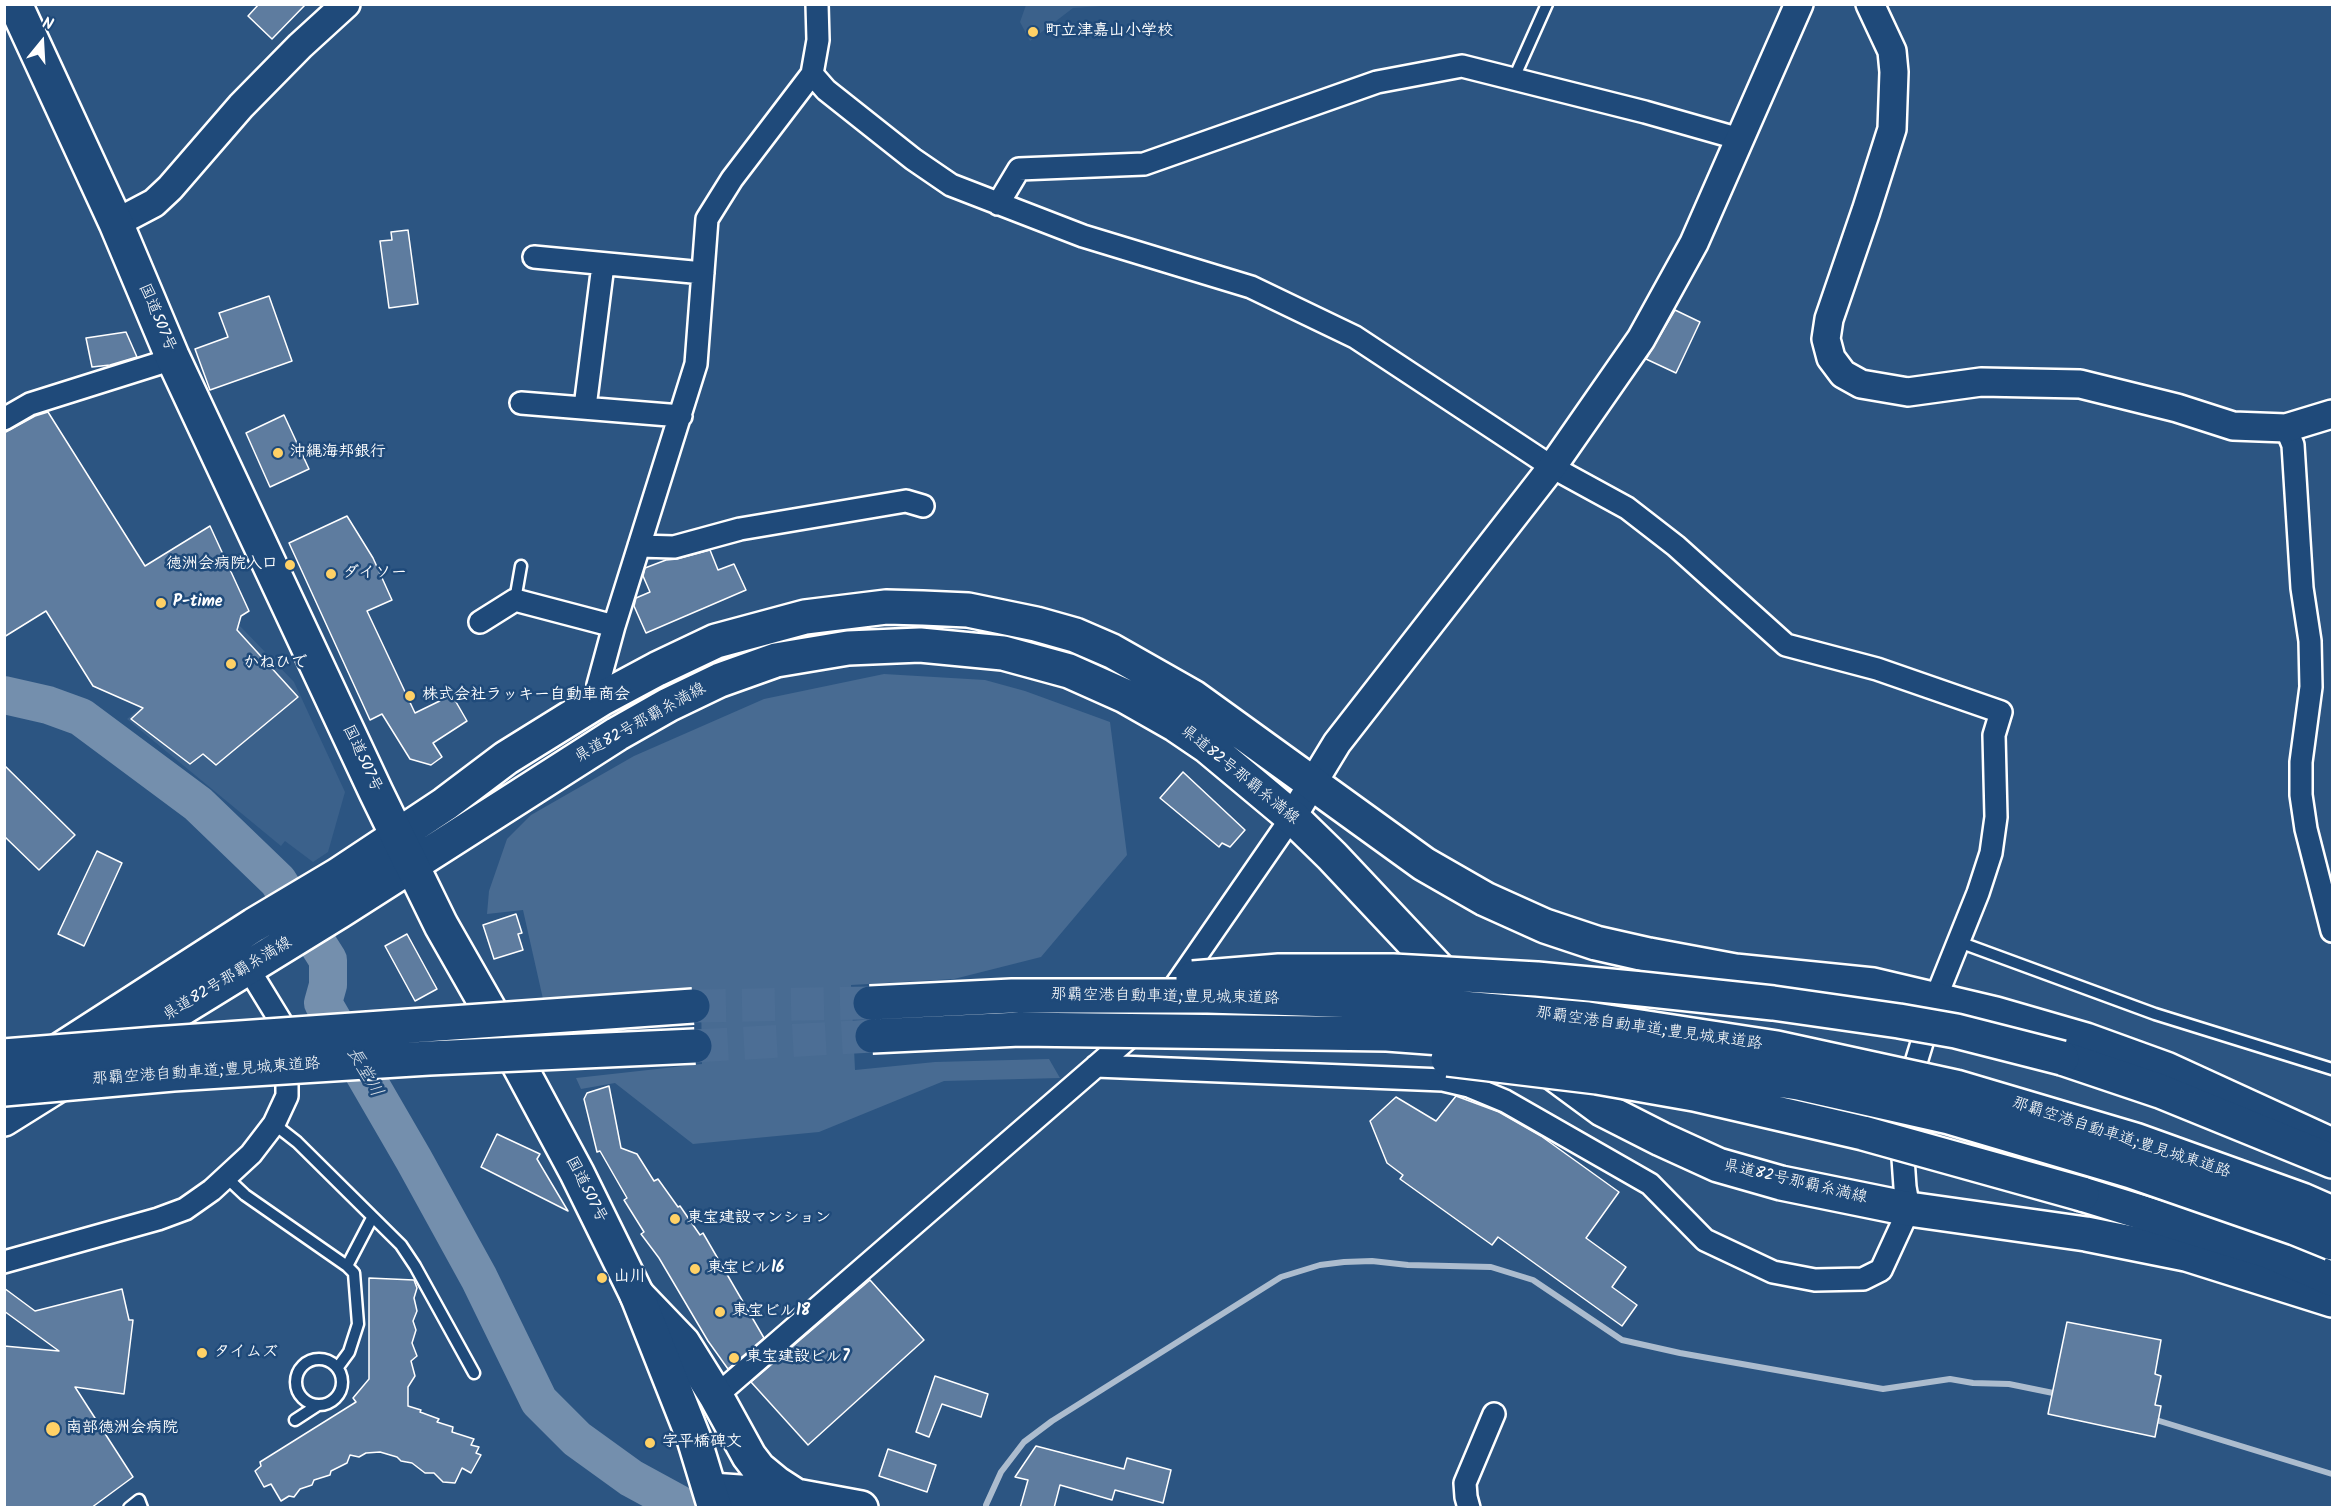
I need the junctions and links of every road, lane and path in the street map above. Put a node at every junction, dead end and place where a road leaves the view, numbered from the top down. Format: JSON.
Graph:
{"nodes":[{"id":1,"x":15,"y":4,"type":"edge"},
{"id":2,"x":346,"y":4,"type":"edge"},
{"id":3,"x":817,"y":4,"type":"edge"},
{"id":4,"x":1547,"y":4,"type":"edge"},
{"id":5,"x":1799,"y":4,"type":"edge"},
{"id":6,"x":1870,"y":4,"type":"edge"},
{"id":7,"x":812,"y":74,"type":"junction"},
{"id":8,"x":1514,"y":78,"type":"junction"},
{"id":9,"x":1740,"y":138,"type":"junction"},
{"id":10,"x":998,"y":204,"type":"junction"},
{"id":11,"x":116,"y":223,"type":"junction"},
{"id":12,"x":534,"y":257,"type":"dead end"},
{"id":13,"x":603,"y":265,"type":"junction"},
{"id":14,"x":703,"y":273,"type":"junction"},
{"id":15,"x":172,"y":356,"type":"junction"},
{"id":16,"x":521,"y":403,"type":"dead end"},
{"id":17,"x":585,"y":407,"type":"junction"},
{"id":18,"x":2332,"y":414,"type":"edge"},
{"id":19,"x":681,"y":416,"type":"junction"},
{"id":20,"x":4,"y":419,"type":"edge"},
{"id":21,"x":2286,"y":428,"type":"junction"},
{"id":22,"x":1552,"y":467,"type":"junction"},
{"id":23,"x":923,"y":506,"type":"dead end"},
{"id":24,"x":639,"y":546,"type":"junction"},
{"id":25,"x":521,"y":566,"type":"dead end"},
{"id":26,"x":515,"y":600,"type":"junction"},
{"id":27,"x":480,"y":622,"type":"dead end"},
{"id":28,"x":614,"y":626,"type":"junction"},
{"id":29,"x":601,"y":699,"type":"junction"},
{"id":30,"x":1313,"y":783,"type":"junction"},
{"id":31,"x":1292,"y":817,"type":"junction"},
{"id":32,"x":397,"y":835,"type":"junction"},
{"id":33,"x":411,"y":866,"type":"junction"},
{"id":34,"x":2332,"y":931,"type":"edge"},
{"id":35,"x":1959,"y":942,"type":"junction"},
{"id":36,"x":260,"y":961,"type":"junction"},
{"id":37,"x":1012,"y":996,"type":"junction"},
{"id":38,"x":1935,"y":999,"type":"junction"},
{"id":39,"x":870,"y":1003,"type":"tunnel mouth"},
{"id":40,"x":693,"y":1006,"type":"tunnel mouth"},
{"id":41,"x":1020,"y":1029,"type":"junction"},
{"id":42,"x":872,"y":1036,"type":"tunnel mouth"},
{"id":43,"x":695,"y":1046,"type":"tunnel mouth"},
{"id":44,"x":4,"y":1056,"type":"edge"},
{"id":45,"x":1096,"y":1066,"type":"junction"},
{"id":46,"x":2332,"y":1069,"type":"edge"},
{"id":47,"x":4,"y":1087,"type":"edge"},
{"id":48,"x":4,"y":1119,"type":"edge"},
{"id":49,"x":274,"y":1124,"type":"junction"},
{"id":50,"x":2332,"y":1144,"type":"edge"},
{"id":51,"x":2332,"y":1161,"type":"edge"},
{"id":52,"x":226,"y":1177,"type":"junction"},
{"id":53,"x":1909,"y":1209,"type":"junction"},
{"id":54,"x":2332,"y":1213,"type":"edge"},
{"id":55,"x":372,"y":1218,"type":"junction"},
{"id":56,"x":2332,"y":1244,"type":"edge"},
{"id":57,"x":4,"y":1262,"type":"edge"},
{"id":58,"x":347,"y":1266,"type":"junction"},
{"id":59,"x":2332,"y":1279,"type":"edge"},
{"id":60,"x":637,"y":1295,"type":"junction"},
{"id":61,"x":2332,"y":1300,"type":"edge"},
{"id":62,"x":338,"y":1367,"type":"junction"},
{"id":63,"x":474,"y":1372,"type":"dead end"},
{"id":64,"x":716,"y":1396,"type":"junction"},
{"id":65,"x":318,"y":1405,"type":"junction"},
{"id":66,"x":1494,"y":1414,"type":"dead end"},
{"id":67,"x":296,"y":1420,"type":"dead end"},
{"id":68,"x":713,"y":1498,"type":"edge"},
{"id":69,"x":801,"y":1502,"type":"edge"},
{"id":70,"x":129,"y":1508,"type":"edge"},
{"id":71,"x":142,"y":1508,"type":"edge"},
{"id":72,"x":861,"y":1508,"type":"edge"},
{"id":73,"x":1469,"y":1508,"type":"edge"}],
"edges":[{"from":1,"to":11,"type":"main road","name":"国道507号"},
{"from":2,"to":11,"type":"street"},
{"from":3,"to":7,"type":"street"},
{"from":4,"to":8,"type":"lane"},
{"from":5,"to":9,"type":"street"},
{"from":6,"to":21,"type":"street"},
{"from":7,"to":10,"type":"street"},
{"from":7,"to":14,"type":"street"},
{"from":8,"to":9,"type":"street"},
{"from":8,"to":10,"type":"street"},
{"from":9,"to":22,"type":"street"},
{"from":10,"to":22,"type":"street"},
{"from":11,"to":15,"type":"main road","name":"国道507号"},
{"from":12,"to":13,"type":"street"},
{"from":13,"to":14,"type":"street"},
{"from":13,"to":17,"type":"street"},
{"from":14,"to":19,"type":"street"},
{"from":15,"to":20,"type":"street"},
{"from":15,"to":32,"type":"main road","name":"国道507号"},
{"from":16,"to":17,"type":"street"},
{"from":17,"to":19,"type":"street"},
{"from":18,"to":21,"type":"street"},
{"from":19,"to":24,"type":"street"},
{"from":21,"to":34,"type":"street"},
{"from":22,"to":30,"type":"street"},
{"from":22,"to":35,"type":"street"},
{"from":23,"to":24,"type":"street"},
{"from":24,"to":28,"type":"street"},
{"from":25,"to":26,"type":"lane"},
{"from":26,"to":27,"type":"street"},
{"from":26,"to":28,"type":"street"},
{"from":28,"to":29,"type":"street"},
{"from":29,"to":30,"type":"main road","name":"県道82号那覇糸満線"},
{"from":29,"to":32,"type":"main road","name":"県道82号那覇糸満線"},
{"from":30,"to":31,"type":"street"},
{"from":30,"to":38,"type":"main road","name":"県道82号那覇糸満線"},
{"from":31,"to":33,"type":"main road","name":"県道82号那覇糸満線"},
{"from":31,"to":45,"type":"street"},
{"from":31,"to":53,"type":"main road","name":"県道82号那覇糸満線"},
{"from":32,"to":33,"type":"main road","name":"国道507号"},
{"from":32,"to":47,"type":"main road","name":"県道82号那覇糸満線"},
{"from":33,"to":36,"type":"main road","name":"県道82号那覇糸満線"},
{"from":33,"to":60,"type":"main road","name":"国道507号"},
{"from":35,"to":38,"type":"street"},
{"from":35,"to":46,"type":"lane"},
{"from":36,"to":48,"type":"main road","name":"県道82号那覇糸満線"},
{"from":36,"to":49,"type":"street"},
{"from":37,"to":39,"type":"main road","name":"那覇空港自動車道;豊見城東道路","bridge":true},
{"from":37,"to":51,"type":"main road","bridge":true},
{"from":37,"to":54,"type":"main road","name":"那覇空港自動車道;豊見城東道路","bridge":true},
{"from":38,"to":50,"type":"main road","name":"県道82号那覇糸満線"},
{"from":38,"to":53,"type":"street"},
{"from":40,"to":44,"type":"main road","name":"那覇空港自動車道;豊見城東道路","bridge":true},
{"from":41,"to":42,"type":"main road","name":"那覇空港自動車道;豊見城東道路","bridge":true},
{"from":41,"to":56,"type":"main road","name":"那覇空港自動車道;豊見城東道路","bridge":true},
{"from":41,"to":59,"type":"main road","bridge":true},
{"from":43,"to":47,"type":"main road","name":"那覇空港自動車道;豊見城東道路","bridge":true},
{"from":45,"to":53,"type":"street"},
{"from":45,"to":64,"type":"street"},
{"from":49,"to":52,"type":"street"},
{"from":49,"to":55,"type":"lane"},
{"from":52,"to":57,"type":"street"},
{"from":52,"to":58,"type":"lane"},
{"from":53,"to":61,"type":"main road","name":"県道82号那覇糸満線"},
{"from":55,"to":58,"type":"lane"},
{"from":55,"to":63,"type":"lane"},
{"from":58,"to":62,"type":"lane"},
{"from":60,"to":64,"type":"main road"},
{"from":60,"to":68,"type":"main road","name":"国道507号"},
{"from":62,"to":65,"type":"lane"},
{"from":62,"to":65,"type":"lane"},
{"from":64,"to":69,"type":"main road"},
{"from":65,"to":67,"type":"lane"},
{"from":66,"to":73,"type":"street"},
{"from":68,"to":69,"type":"main road"},
{"from":69,"to":72,"type":"main road"},
{"from":70,"to":71,"type":"lane"}]}
